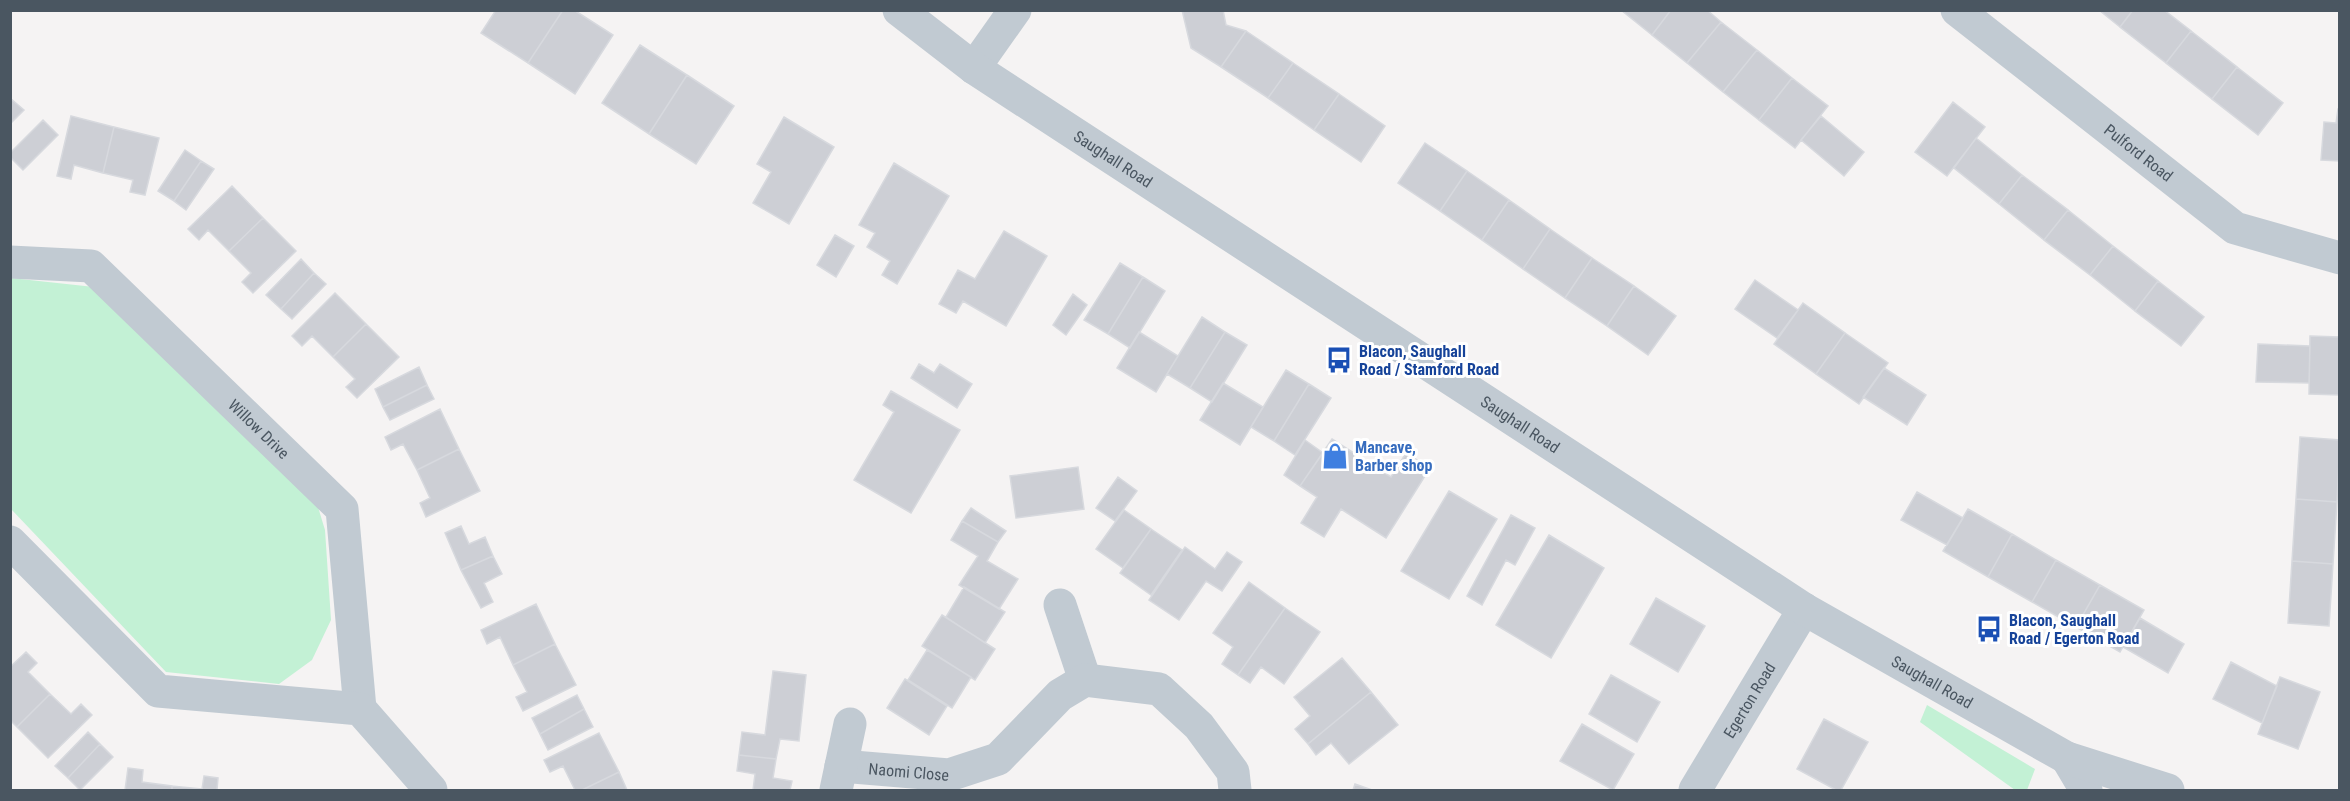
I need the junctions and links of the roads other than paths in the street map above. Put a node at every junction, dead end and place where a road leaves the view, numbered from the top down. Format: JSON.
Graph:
{"nodes":[{"id":1,"x":899,"y":10,"type":"edge"},
{"id":2,"x":1015,"y":10,"type":"edge"},
{"id":3,"x":1957,"y":10,"type":"edge"},
{"id":4,"x":974,"y":68,"type":"junction"},
{"id":5,"x":2340,"y":258,"type":"edge"},
{"id":6,"x":10,"y":262,"type":"edge"},
{"id":7,"x":10,"y":542,"type":"edge"},
{"id":8,"x":1060,"y":605,"type":"dead end"},
{"id":9,"x":1804,"y":609,"type":"junction"},
{"id":10,"x":1085,"y":680,"type":"junction"},
{"id":11,"x":360,"y":709,"type":"junction"},
{"id":12,"x":850,"y":723,"type":"dead end"},
{"id":13,"x":2067,"y":758,"type":"junction"},
{"id":14,"x":839,"y":778,"type":"edge"},
{"id":15,"x":431,"y":790,"type":"edge"},
{"id":16,"x":1235,"y":790,"type":"edge"},
{"id":17,"x":1695,"y":790,"type":"edge"},
{"id":18,"x":2086,"y":790,"type":"edge"},
{"id":19,"x":2168,"y":790,"type":"edge"}],
"edges":[{"from":1,"to":4,"type":"street","name":"Saughall Road"},
{"from":2,"to":4,"type":"street"},
{"from":3,"to":5,"type":"street","name":"Pulford Road"},
{"from":4,"to":9,"type":"street","name":"Saughall Road"},
{"from":6,"to":11,"type":"street","name":"Willow Drive"},
{"from":7,"to":11,"type":"street"},
{"from":8,"to":10,"type":"street"},
{"from":9,"to":13,"type":"street","name":"Saughall Road"},
{"from":9,"to":17,"type":"street","name":"Egerton Road"},
{"from":10,"to":14,"type":"street","name":"Naomi Close"},
{"from":10,"to":16,"type":"street"},
{"from":11,"to":15,"type":"street"},
{"from":12,"to":14,"type":"street","name":"Naomi Close"},
{"from":13,"to":18,"type":"street"},
{"from":13,"to":19,"type":"street","name":"Saughall Road"}]}
